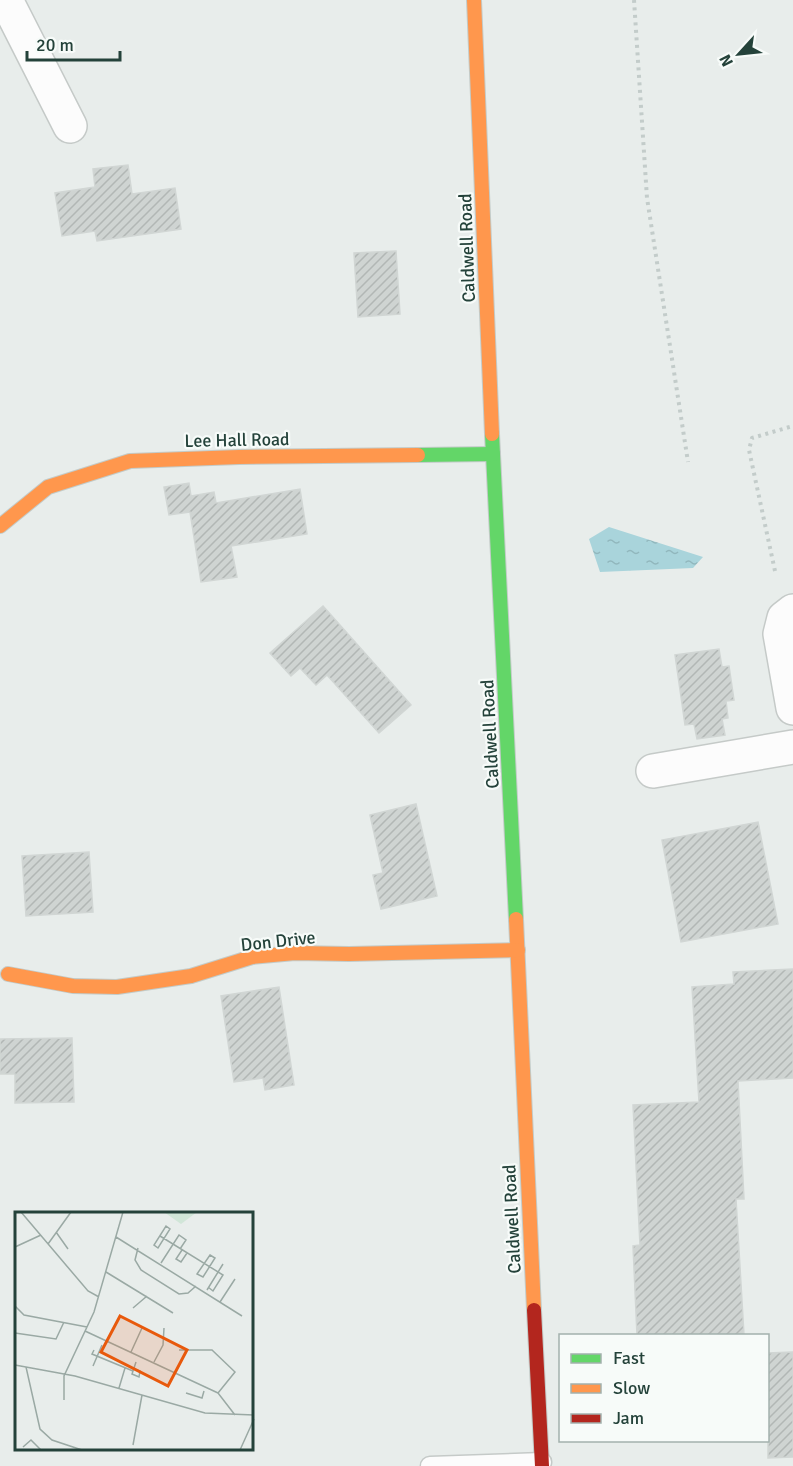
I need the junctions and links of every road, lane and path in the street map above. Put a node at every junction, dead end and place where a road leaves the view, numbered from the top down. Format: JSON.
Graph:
{"nodes":[{"id":1,"x":6,"y":0,"type":"edge"},
{"id":2,"x":474,"y":0,"type":"edge"},
{"id":3,"x":634,"y":0,"type":"edge"},
{"id":4,"x":70,"y":126,"type":"dead end"},
{"id":5,"x":793,"y":426,"type":"edge"},
{"id":6,"x":493,"y":454,"type":"junction"},
{"id":7,"x":688,"y":462,"type":"dead end"},
{"id":8,"x":0,"y":526,"type":"edge"},
{"id":9,"x":775,"y":571,"type":"dead end"},
{"id":10,"x":793,"y":611,"type":"edge"},
{"id":11,"x":793,"y":708,"type":"edge"},
{"id":12,"x":793,"y":747,"type":"edge"},
{"id":13,"x":653,"y":771,"type":"dead end"},
{"id":14,"x":519,"y":950,"type":"junction"},
{"id":15,"x":8,"y":974,"type":"dead end"},
{"id":16,"x":542,"y":1464,"type":"edge"},
{"id":17,"x":430,"y":1466,"type":"edge"}],
"edges":[{"from":1,"to":4,"type":"street"},
{"from":2,"to":6,"type":"street","name":"Caldwell Road"},
{"from":3,"to":7,"type":"path"},
{"from":5,"to":9,"type":"path"},
{"from":6,"to":8,"type":"street","name":"Lee Hall Road"},
{"from":6,"to":14,"type":"street","name":"Caldwell Road"},
{"from":10,"to":11,"type":"street"},
{"from":12,"to":13,"type":"street"},
{"from":14,"to":15,"type":"street","name":"Don Drive"},
{"from":14,"to":16,"type":"street","name":"Caldwell Road"},
{"from":16,"to":17,"type":"lane"}]}
